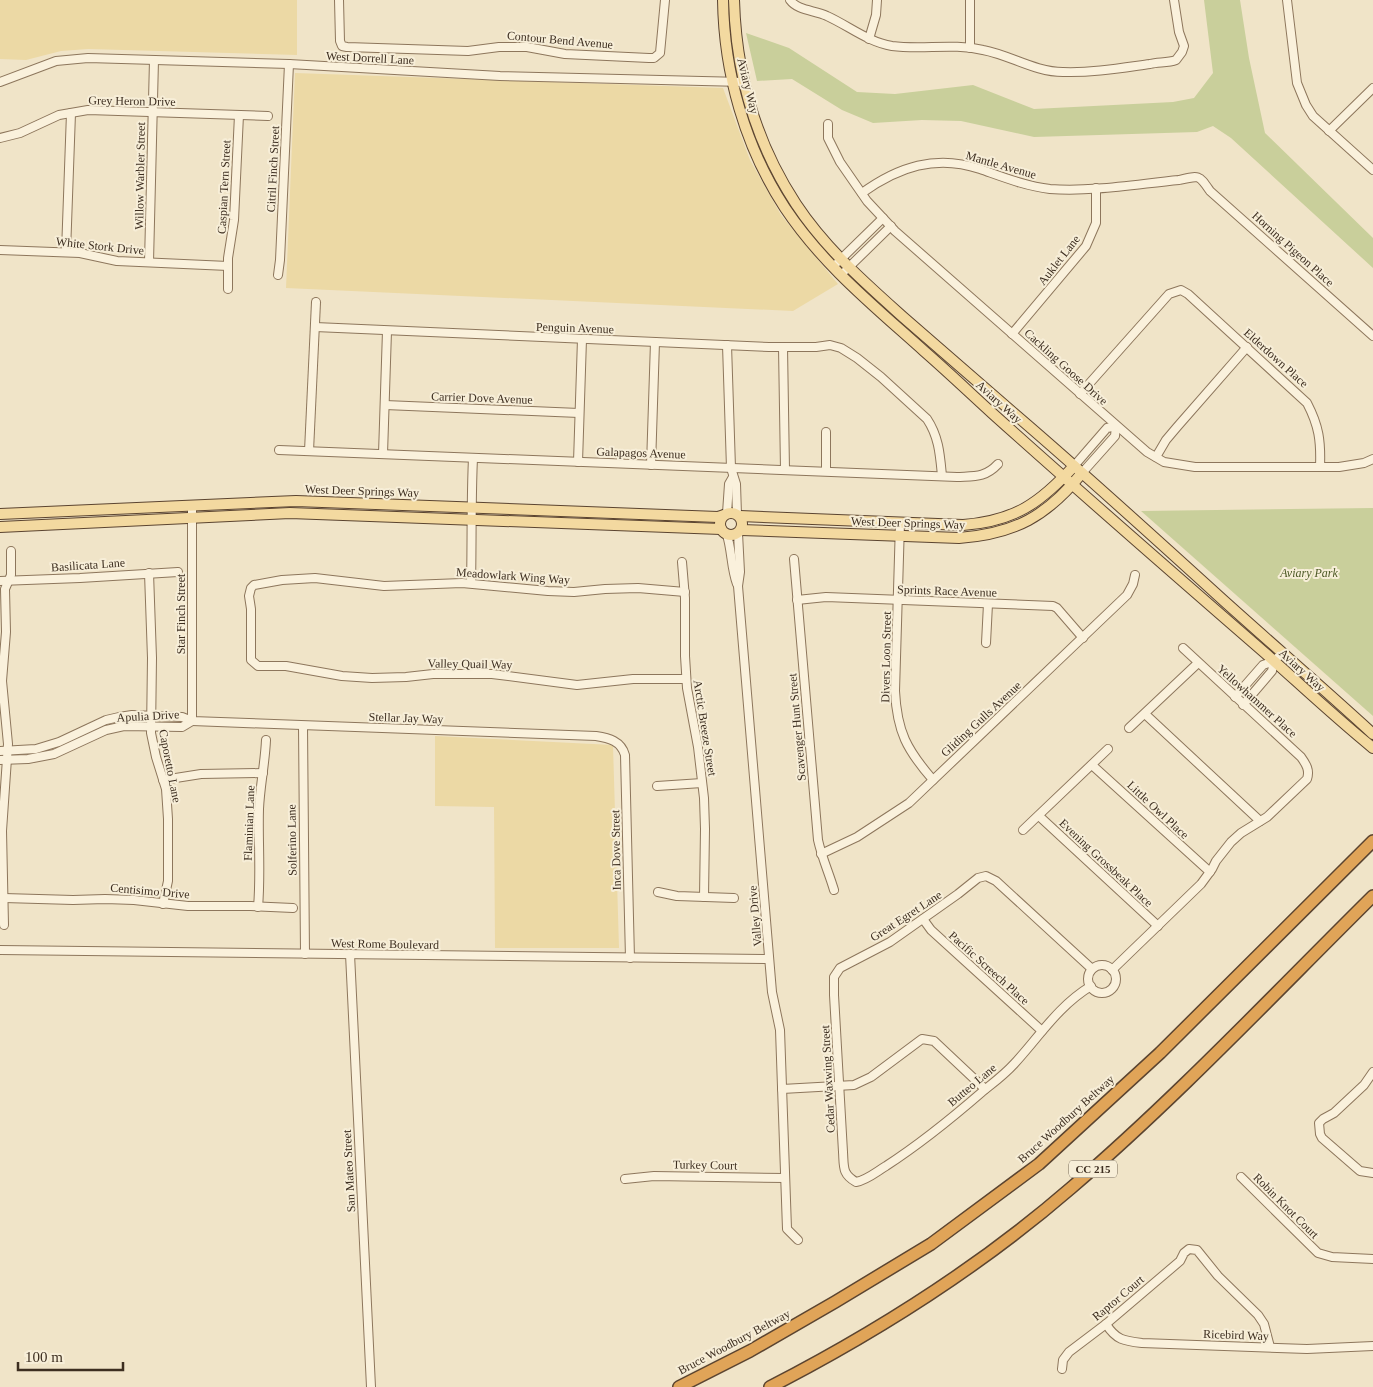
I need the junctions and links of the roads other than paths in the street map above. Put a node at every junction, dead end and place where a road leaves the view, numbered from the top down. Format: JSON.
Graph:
{"nodes":[{"id":1,"x":339,"y":0,"type":"edge"},
{"id":2,"x":665,"y":0,"type":"edge"},
{"id":3,"x":722,"y":0,"type":"edge"},
{"id":4,"x":734,"y":0,"type":"edge"},
{"id":5,"x":877,"y":0,"type":"edge"},
{"id":6,"x":970,"y":0,"type":"edge"},
{"id":7,"x":1174,"y":0,"type":"edge"},
{"id":8,"x":1287,"y":0,"type":"edge"},
{"id":9,"x":792,"y":2,"type":"edge"},
{"id":10,"x":869,"y":39,"type":"junction"},
{"id":11,"x":970,"y":48,"type":"junction"},
{"id":12,"x":154,"y":60,"type":"junction"},
{"id":13,"x":289,"y":64,"type":"junction"},
{"id":14,"x":0,"y":82,"type":"edge"},
{"id":15,"x":732,"y":82,"type":"junction"},
{"id":16,"x":743,"y":82,"type":"junction"},
{"id":17,"x":1373,"y":88,"type":"edge"},
{"id":18,"x":152,"y":112,"type":"junction"},
{"id":19,"x":71,"y":113,"type":"junction"},
{"id":20,"x":238,"y":115,"type":"junction"},
{"id":21,"x":268,"y":116,"type":"dead end"},
{"id":22,"x":828,"y":124,"type":"dead end"},
{"id":23,"x":1329,"y":131,"type":"junction"},
{"id":24,"x":0,"y":138,"type":"edge"},
{"id":25,"x":1373,"y":170,"type":"edge"},
{"id":26,"x":1200,"y":178,"type":"joint"},
{"id":27,"x":1096,"y":188,"type":"junction"},
{"id":28,"x":862,"y":193,"type":"junction"},
{"id":29,"x":883,"y":218,"type":"junction"},
{"id":30,"x":891,"y":226,"type":"junction"},
{"id":31,"x":0,"y":250,"type":"edge"},
{"id":32,"x":66,"y":252,"type":"junction"},
{"id":33,"x":841,"y":259,"type":"junction"},
{"id":34,"x":149,"y":262,"type":"junction"},
{"id":35,"x":228,"y":266,"type":"junction"},
{"id":36,"x":849,"y":267,"type":"junction"},
{"id":37,"x":837,"y":272,"type":"junction"},
{"id":38,"x":278,"y":274,"type":"dead end"},
{"id":39,"x":228,"y":290,"type":"dead end"},
{"id":40,"x":316,"y":302,"type":"dead end"},
{"id":41,"x":315,"y":327,"type":"junction"},
{"id":42,"x":387,"y":331,"type":"junction"},
{"id":43,"x":1012,"y":334,"type":"junction"},
{"id":44,"x":1373,"y":336,"type":"edge"},
{"id":45,"x":582,"y":339,"type":"junction"},
{"id":46,"x":655,"y":342,"type":"junction"},
{"id":47,"x":727,"y":345,"type":"junction"},
{"id":48,"x":783,"y":347,"type":"junction"},
{"id":49,"x":1247,"y":347,"type":"junction"},
{"id":50,"x":1080,"y":394,"type":"junction"},
{"id":51,"x":385,"y":405,"type":"junction"},
{"id":52,"x":580,"y":413,"type":"junction"},
{"id":53,"x":1116,"y":426,"type":"junction"},
{"id":54,"x":826,"y":432,"type":"dead end"},
{"id":55,"x":278,"y":450,"type":"dead end"},
{"id":56,"x":309,"y":451,"type":"junction"},
{"id":57,"x":383,"y":454,"type":"junction"},
{"id":58,"x":1156,"y":457,"type":"junction"},
{"id":59,"x":473,"y":458,"type":"junction"},
{"id":60,"x":1373,"y":459,"type":"edge"},
{"id":61,"x":578,"y":462,"type":"junction"},
{"id":62,"x":998,"y":464,"type":"dead end"},
{"id":63,"x":651,"y":465,"type":"junction"},
{"id":64,"x":1074,"y":466,"type":"junction"},
{"id":65,"x":1320,"y":467,"type":"junction"},
{"id":66,"x":732,"y":468,"type":"junction"},
{"id":67,"x":785,"y":470,"type":"junction"},
{"id":68,"x":826,"y":471,"type":"junction"},
{"id":69,"x":1082,"y":473,"type":"junction"},
{"id":70,"x":942,"y":476,"type":"junction"},
{"id":71,"x":1064,"y":477,"type":"junction"},
{"id":72,"x":1073,"y":485,"type":"junction"},
{"id":73,"x":192,"y":506,"type":"junction"},
{"id":74,"x":471,"y":513,"type":"junction"},
{"id":75,"x":0,"y":514,"type":"edge"},
{"id":76,"x":732,"y":515,"type":"junction"},
{"id":77,"x":192,"y":517,"type":"junction"},
{"id":78,"x":900,"y":523,"type":"junction"},
{"id":79,"x":0,"y":527,"type":"edge"},
{"id":80,"x":724,"y":532,"type":"junction"},
{"id":81,"x":740,"y":532,"type":"junction"},
{"id":82,"x":900,"y":536,"type":"junction"},
{"id":83,"x":11,"y":551,"type":"dead end"},
{"id":84,"x":794,"y":559,"type":"dead end"},
{"id":85,"x":682,"y":562,"type":"dead end"},
{"id":86,"x":178,"y":572,"type":"dead end"},
{"id":87,"x":149,"y":573,"type":"junction"},
{"id":88,"x":1135,"y":575,"type":"dead end"},
{"id":89,"x":10,"y":580,"type":"junction"},
{"id":90,"x":0,"y":581,"type":"edge"},
{"id":91,"x":471,"y":583,"type":"junction"},
{"id":92,"x":738,"y":586,"type":"junction"},
{"id":93,"x":685,"y":592,"type":"junction"},
{"id":94,"x":797,"y":600,"type":"junction"},
{"id":95,"x":898,"y":601,"type":"junction"},
{"id":96,"x":988,"y":604,"type":"junction"},
{"id":97,"x":1083,"y":638,"type":"junction"},
{"id":98,"x":986,"y":643,"type":"dead end"},
{"id":99,"x":1183,"y":648,"type":"dead end"},
{"id":100,"x":1282,"y":653,"type":"junction"},
{"id":101,"x":1274,"y":661,"type":"junction"},
{"id":102,"x":1198,"y":662,"type":"junction"},
{"id":103,"x":253,"y":664,"type":"joint"},
{"id":104,"x":686,"y":679,"type":"junction"},
{"id":105,"x":1235,"y":697,"type":"junction"},
{"id":106,"x":1243,"y":704,"type":"junction"},
{"id":107,"x":1145,"y":714,"type":"junction"},
{"id":108,"x":151,"y":715,"type":"junction"},
{"id":109,"x":192,"y":722,"type":"junction"},
{"id":110,"x":151,"y":726,"type":"junction"},
{"id":111,"x":303,"y":726,"type":"junction"},
{"id":112,"x":1129,"y":728,"type":"dead end"},
{"id":113,"x":1373,"y":734,"type":"edge"},
{"id":114,"x":266,"y":740,"type":"dead end"},
{"id":115,"x":618,"y":743,"type":"joint"},
{"id":116,"x":1373,"y":748,"type":"edge"},
{"id":117,"x":1108,"y":749,"type":"dead end"},
{"id":118,"x":4,"y":751,"type":"edge"},
{"id":119,"x":3,"y":760,"type":"edge"},
{"id":120,"x":1092,"y":764,"type":"junction"},
{"id":121,"x":263,"y":773,"type":"junction"},
{"id":122,"x":163,"y":780,"type":"junction"},
{"id":123,"x":933,"y":780,"type":"junction"},
{"id":124,"x":702,"y":783,"type":"junction"},
{"id":125,"x":657,"y":786,"type":"dead end"},
{"id":126,"x":1039,"y":816,"type":"junction"},
{"id":127,"x":1260,"y":821,"type":"junction"},
{"id":128,"x":1023,"y":830,"type":"dead end"},
{"id":129,"x":1373,"y":841,"type":"edge"},
{"id":130,"x":821,"y":854,"type":"junction"},
{"id":131,"x":1210,"y":872,"type":"junction"},
{"id":132,"x":834,"y":890,"type":"dead end"},
{"id":133,"x":658,"y":892,"type":"dead end"},
{"id":134,"x":1373,"y":896,"type":"edge"},
{"id":135,"x":704,"y":897,"type":"junction"},
{"id":136,"x":4,"y":898,"type":"junction"},
{"id":137,"x":734,"y":898,"type":"dead end"},
{"id":138,"x":163,"y":904,"type":"junction"},
{"id":139,"x":258,"y":907,"type":"junction"},
{"id":140,"x":293,"y":908,"type":"dead end"},
{"id":141,"x":923,"y":919,"type":"junction"},
{"id":142,"x":4,"y":925,"type":"dead end"},
{"id":143,"x":1158,"y":926,"type":"junction"},
{"id":144,"x":0,"y":950,"type":"edge"},
{"id":145,"x":305,"y":954,"type":"junction"},
{"id":146,"x":350,"y":954,"type":"junction"},
{"id":147,"x":630,"y":958,"type":"junction"},
{"id":148,"x":770,"y":959,"type":"junction"},
{"id":149,"x":1092,"y":969,"type":"junction"},
{"id":150,"x":1112,"y":970,"type":"junction"},
{"id":151,"x":836,"y":972,"type":"joint"},
{"id":152,"x":1091,"y":986,"type":"junction"},
{"id":153,"x":1042,"y":1031,"type":"junction"},
{"id":154,"x":1373,"y":1072,"type":"edge"},
{"id":155,"x":840,"y":1087,"type":"junction"},
{"id":156,"x":782,"y":1089,"type":"junction"},
{"id":157,"x":985,"y":1089,"type":"junction"},
{"id":158,"x":1373,"y":1173,"type":"edge"},
{"id":159,"x":1241,"y":1177,"type":"dead end"},
{"id":160,"x":785,"y":1178,"type":"junction"},
{"id":161,"x":625,"y":1179,"type":"dead end"},
{"id":162,"x":854,"y":1181,"type":"joint"},
{"id":163,"x":798,"y":1240,"type":"dead end"},
{"id":164,"x":1373,"y":1259,"type":"edge"},
{"id":165,"x":1106,"y":1324,"type":"junction"},
{"id":166,"x":1373,"y":1346,"type":"edge"},
{"id":167,"x":1270,"y":1347,"type":"junction"},
{"id":168,"x":1062,"y":1369,"type":"dead end"},
{"id":169,"x":702,"y":1377,"type":"junction"},
{"id":170,"x":371,"y":1387,"type":"edge"},
{"id":171,"x":672,"y":1387,"type":"edge"},
{"id":172,"x":679,"y":1387,"type":"edge"},
{"id":173,"x":770,"y":1387,"type":"edge"}],
"edges":[{"from":1,"to":2,"type":"street","name":"Contour Bend Avenue"},
{"from":3,"to":15,"type":"main road","name":"Aviary Way"},
{"from":4,"to":16,"type":"main road","name":"Aviary Way"},
{"from":5,"to":10,"type":"street"},
{"from":6,"to":11,"type":"street"},
{"from":7,"to":11,"type":"street"},
{"from":8,"to":23,"type":"street"},
{"from":9,"to":10,"type":"street"},
{"from":10,"to":11,"type":"street"},
{"from":12,"to":13,"type":"street","name":"West Dorrell Lane"},
{"from":12,"to":14,"type":"street","name":"West Dorrell Lane"},
{"from":12,"to":18,"type":"street","name":"Willow Warbler Street"},
{"from":13,"to":15,"type":"street","name":"West Dorrell Lane"},
{"from":13,"to":38,"type":"street","name":"Citril Finch Street"},
{"from":15,"to":16,"type":"street","name":"West Dorrell Lane"},
{"from":15,"to":37,"type":"main road","name":"Aviary Way"},
{"from":16,"to":33,"type":"main road","name":"Aviary Way"},
{"from":17,"to":23,"type":"street"},
{"from":18,"to":19,"type":"street","name":"Grey Heron Drive"},
{"from":18,"to":20,"type":"street","name":"Grey Heron Drive"},
{"from":18,"to":34,"type":"street","name":"Willow Warbler Street"},
{"from":19,"to":24,"type":"street","name":"Grey Heron Drive"},
{"from":19,"to":32,"type":"street"},
{"from":20,"to":21,"type":"street","name":"Grey Heron Drive"},
{"from":20,"to":35,"type":"street","name":"Caspian Tern Street"},
{"from":22,"to":28,"type":"street","name":"Cackling Goose Drive"},
{"from":23,"to":25,"type":"street"},
{"from":26,"to":27,"type":"street","name":"Mantle Avenue"},
{"from":26,"to":44,"type":"street","name":"Horning Pigeon Place"},
{"from":27,"to":28,"type":"street","name":"Mantle Avenue"},
{"from":27,"to":43,"type":"street","name":"Auklet Lane"},
{"from":28,"to":29,"type":"street","name":"Cackling Goose Drive"},
{"from":29,"to":30,"type":"street","name":"Cackling Goose Drive"},
{"from":29,"to":33,"type":"street"},
{"from":30,"to":36,"type":"street"},
{"from":30,"to":43,"type":"street","name":"Cackling Goose Drive"},
{"from":31,"to":32,"type":"street","name":"White Stork Drive"},
{"from":32,"to":34,"type":"street","name":"White Stork Drive"},
{"from":33,"to":36,"type":"main road","name":"Aviary Way"},
{"from":33,"to":37,"type":"street"},
{"from":34,"to":35,"type":"street","name":"White Stork Drive"},
{"from":35,"to":39,"type":"street","name":"Caspian Tern Street"},
{"from":36,"to":37,"type":"street"},
{"from":36,"to":64,"type":"main road","name":"Aviary Way"},
{"from":37,"to":71,"type":"main road","name":"Aviary Way"},
{"from":40,"to":41,"type":"street"},
{"from":41,"to":42,"type":"street","name":"Penguin Avenue"},
{"from":41,"to":56,"type":"street"},
{"from":42,"to":45,"type":"street","name":"Penguin Avenue"},
{"from":42,"to":51,"type":"street"},
{"from":43,"to":50,"type":"street","name":"Cackling Goose Drive"},
{"from":45,"to":46,"type":"street","name":"Penguin Avenue"},
{"from":45,"to":52,"type":"street"},
{"from":46,"to":47,"type":"street","name":"Penguin Avenue"},
{"from":46,"to":63,"type":"street"},
{"from":47,"to":48,"type":"street","name":"Penguin Avenue"},
{"from":47,"to":66,"type":"street"},
{"from":48,"to":67,"type":"street"},
{"from":48,"to":70,"type":"street","name":"Penguin Avenue"},
{"from":49,"to":50,"type":"street","name":"Elderdown Place"},
{"from":49,"to":58,"type":"street"},
{"from":49,"to":65,"type":"street","name":"Elderdown Place"},
{"from":50,"to":53,"type":"street","name":"Cackling Goose Drive"},
{"from":51,"to":52,"type":"street","name":"Carrier Dove Avenue"},
{"from":51,"to":57,"type":"street"},
{"from":52,"to":61,"type":"street"},
{"from":53,"to":58,"type":"street","name":"Cackling Goose Drive"},
{"from":53,"to":64,"type":"street"},
{"from":53,"to":69,"type":"street"},
{"from":54,"to":68,"type":"street"},
{"from":55,"to":56,"type":"street","name":"Galapagos Avenue"},
{"from":56,"to":57,"type":"street","name":"Galapagos Avenue"},
{"from":57,"to":59,"type":"street","name":"Galapagos Avenue"},
{"from":58,"to":65,"type":"street","name":"Cackling Goose Drive"},
{"from":59,"to":61,"type":"street","name":"Galapagos Avenue"},
{"from":59,"to":74,"type":"street"},
{"from":60,"to":65,"type":"street","name":"Cackling Goose Drive"},
{"from":61,"to":63,"type":"street","name":"Galapagos Avenue"},
{"from":62,"to":70,"type":"street","name":"Galapagos Avenue"},
{"from":63,"to":66,"type":"street","name":"Galapagos Avenue"},
{"from":64,"to":69,"type":"main road","name":"Aviary Way"},
{"from":64,"to":71,"type":"main road","name":"West Deer Springs Way"},
{"from":66,"to":67,"type":"street","name":"Galapagos Avenue"},
{"from":66,"to":76,"type":"street"},
{"from":67,"to":68,"type":"street","name":"Galapagos Avenue"},
{"from":68,"to":70,"type":"street","name":"Galapagos Avenue"},
{"from":69,"to":72,"type":"main road","name":"West Deer Springs Way"},
{"from":69,"to":100,"type":"main road","name":"Aviary Way"},
{"from":71,"to":72,"type":"main road","name":"Aviary Way"},
{"from":71,"to":78,"type":"main road","name":"West Deer Springs Way"},
{"from":72,"to":82,"type":"main road","name":"West Deer Springs Way"},
{"from":72,"to":101,"type":"main road","name":"Aviary Way"},
{"from":73,"to":74,"type":"main road","name":"West Deer Springs Way"},
{"from":73,"to":75,"type":"main road","name":"West Deer Springs Way"},
{"from":73,"to":77,"type":"street","name":"Star Finch Street"},
{"from":74,"to":76,"type":"main road","name":"West Deer Springs Way"},
{"from":74,"to":77,"type":"main road","name":"West Deer Springs Way"},
{"from":74,"to":80,"type":"main road","name":"West Deer Springs Way"},
{"from":74,"to":91,"type":"street"},
{"from":76,"to":78,"type":"main road","name":"West Deer Springs Way"},
{"from":76,"to":80,"type":"main road"},
{"from":76,"to":81,"type":"main road"},
{"from":77,"to":79,"type":"main road","name":"West Deer Springs Way"},
{"from":77,"to":109,"type":"street","name":"Star Finch Street"},
{"from":78,"to":82,"type":"street","name":"Divers Loon Street"},
{"from":80,"to":81,"type":"main road"},
{"from":80,"to":92,"type":"street","name":"Valley Drive"},
{"from":81,"to":82,"type":"main road","name":"West Deer Springs Way"},
{"from":81,"to":92,"type":"street","name":"Valley Drive"},
{"from":82,"to":95,"type":"street","name":"Divers Loon Street"},
{"from":83,"to":89,"type":"street"},
{"from":84,"to":94,"type":"street","name":"Scavenger Hunt Street"},
{"from":85,"to":93,"type":"street","name":"Arctic Breeze Street"},
{"from":86,"to":87,"type":"street","name":"Basilicata Lane"},
{"from":87,"to":89,"type":"street","name":"Basilicata Lane"},
{"from":87,"to":108,"type":"street","name":"Caporetto Lane"},
{"from":88,"to":97,"type":"street","name":"Gliding Gulls Avenue"},
{"from":89,"to":90,"type":"street","name":"Basilicata Lane"},
{"from":89,"to":118,"type":"street"},
{"from":91,"to":93,"type":"street","name":"Meadowlark Wing Way"},
{"from":91,"to":103,"type":"street","name":"Meadowlark Wing Way"},
{"from":92,"to":148,"type":"street","name":"Valley Drive"},
{"from":93,"to":104,"type":"street","name":"Arctic Breeze Street"},
{"from":94,"to":95,"type":"street","name":"Sprints Race Avenue"},
{"from":94,"to":130,"type":"street","name":"Scavenger Hunt Street"},
{"from":95,"to":96,"type":"street","name":"Sprints Race Avenue"},
{"from":95,"to":123,"type":"street","name":"Divers Loon Street"},
{"from":96,"to":97,"type":"street","name":"Sprints Race Avenue"},
{"from":96,"to":98,"type":"street"},
{"from":97,"to":123,"type":"street","name":"Gliding Gulls Avenue"},
{"from":99,"to":102,"type":"street","name":"Yellowhammer Place"},
{"from":100,"to":101,"type":"street"},
{"from":100,"to":113,"type":"main road","name":"Aviary Way"},
{"from":101,"to":105,"type":"street"},
{"from":101,"to":106,"type":"street"},
{"from":101,"to":116,"type":"main road","name":"Aviary Way"},
{"from":102,"to":105,"type":"street","name":"Yellowhammer Place"},
{"from":102,"to":107,"type":"street"},
{"from":103,"to":104,"type":"street","name":"Valley Quail Way"},
{"from":104,"to":124,"type":"street","name":"Arctic Breeze Street"},
{"from":105,"to":106,"type":"street","name":"Yellowhammer Place"},
{"from":106,"to":127,"type":"street","name":"Yellowhammer Place"},
{"from":107,"to":112,"type":"street"},
{"from":107,"to":127,"type":"street"},
{"from":108,"to":109,"type":"street","name":"Apulia Drive"},
{"from":108,"to":110,"type":"street","name":"Caporetto Lane"},
{"from":108,"to":118,"type":"street","name":"Apulia Drive"},
{"from":109,"to":110,"type":"street","name":"Apulia Drive"},
{"from":109,"to":111,"type":"street","name":"Stellar Jay Way"},
{"from":110,"to":119,"type":"street","name":"Apulia Drive"},
{"from":110,"to":122,"type":"street","name":"Caporetto Lane"},
{"from":111,"to":115,"type":"street","name":"Stellar Jay Way"},
{"from":111,"to":145,"type":"street","name":"Solferino Lane"},
{"from":114,"to":121,"type":"street","name":"Flaminian Lane"},
{"from":115,"to":147,"type":"street","name":"Inca Dove Street"},
{"from":117,"to":120,"type":"street"},
{"from":118,"to":119,"type":"street"},
{"from":119,"to":136,"type":"street"},
{"from":120,"to":126,"type":"street"},
{"from":120,"to":131,"type":"street","name":"Little Owl Place"},
{"from":121,"to":122,"type":"street"},
{"from":121,"to":139,"type":"street","name":"Flaminian Lane"},
{"from":122,"to":138,"type":"street","name":"Caporetto Lane"},
{"from":123,"to":130,"type":"street","name":"Gliding Gulls Avenue"},
{"from":124,"to":125,"type":"street"},
{"from":124,"to":135,"type":"street","name":"Arctic Breeze Street"},
{"from":126,"to":128,"type":"street"},
{"from":126,"to":143,"type":"street","name":"Evening Grossbeak Place"},
{"from":127,"to":131,"type":"street"},
{"from":129,"to":169,"type":"highway","name":"Bruce Woodbury Beltway","number":"CC 215"},
{"from":130,"to":132,"type":"street","name":"Scavenger Hunt Street"},
{"from":131,"to":143,"type":"street"},
{"from":133,"to":135,"type":"street"},
{"from":134,"to":173,"type":"highway","number":"CC 215"},
{"from":135,"to":137,"type":"street"},
{"from":136,"to":138,"type":"street","name":"Centisimo Drive"},
{"from":136,"to":142,"type":"street"},
{"from":138,"to":139,"type":"street","name":"Centisimo Drive"},
{"from":139,"to":140,"type":"street","name":"Centisimo Drive"},
{"from":141,"to":149,"type":"street","name":"Great Egret Lane"},
{"from":141,"to":151,"type":"street","name":"Great Egret Lane"},
{"from":141,"to":153,"type":"street","name":"Pacific Screech Place"},
{"from":143,"to":150,"type":"street"},
{"from":144,"to":145,"type":"street","name":"West Rome Boulevard"},
{"from":145,"to":146,"type":"street","name":"West Rome Boulevard"},
{"from":146,"to":147,"type":"street","name":"West Rome Boulevard"},
{"from":146,"to":170,"type":"street","name":"San Mateo Street"},
{"from":147,"to":148,"type":"street","name":"West Rome Boulevard"},
{"from":148,"to":156,"type":"street","name":"Valley Drive"},
{"from":149,"to":150,"type":"street"},
{"from":149,"to":152,"type":"street"},
{"from":150,"to":152,"type":"street"},
{"from":151,"to":155,"type":"street","name":"Cedar Waxwing Street"},
{"from":152,"to":153,"type":"street","name":"Butteo Lane"},
{"from":153,"to":157,"type":"street","name":"Butteo Lane"},
{"from":154,"to":158,"type":"street"},
{"from":155,"to":156,"type":"street"},
{"from":155,"to":157,"type":"street"},
{"from":155,"to":162,"type":"street","name":"Cedar Waxwing Street"},
{"from":156,"to":160,"type":"street","name":"Valley Drive"},
{"from":157,"to":162,"type":"street","name":"Butteo Lane"},
{"from":159,"to":164,"type":"street","name":"Robin Knot Court"},
{"from":160,"to":161,"type":"street","name":"Turkey Court"},
{"from":160,"to":163,"type":"street","name":"Valley Drive"},
{"from":165,"to":167,"type":"street","name":"Ricebird Way"},
{"from":165,"to":167,"type":"street","name":"Raptor Court"},
{"from":165,"to":168,"type":"street","name":"Raptor Court"},
{"from":166,"to":167,"type":"street","name":"Ricebird Way"},
{"from":169,"to":171,"type":"highway"},
{"from":169,"to":172,"type":"highway","name":"Bruce Woodbury Beltway","number":"CC 215"}]}
